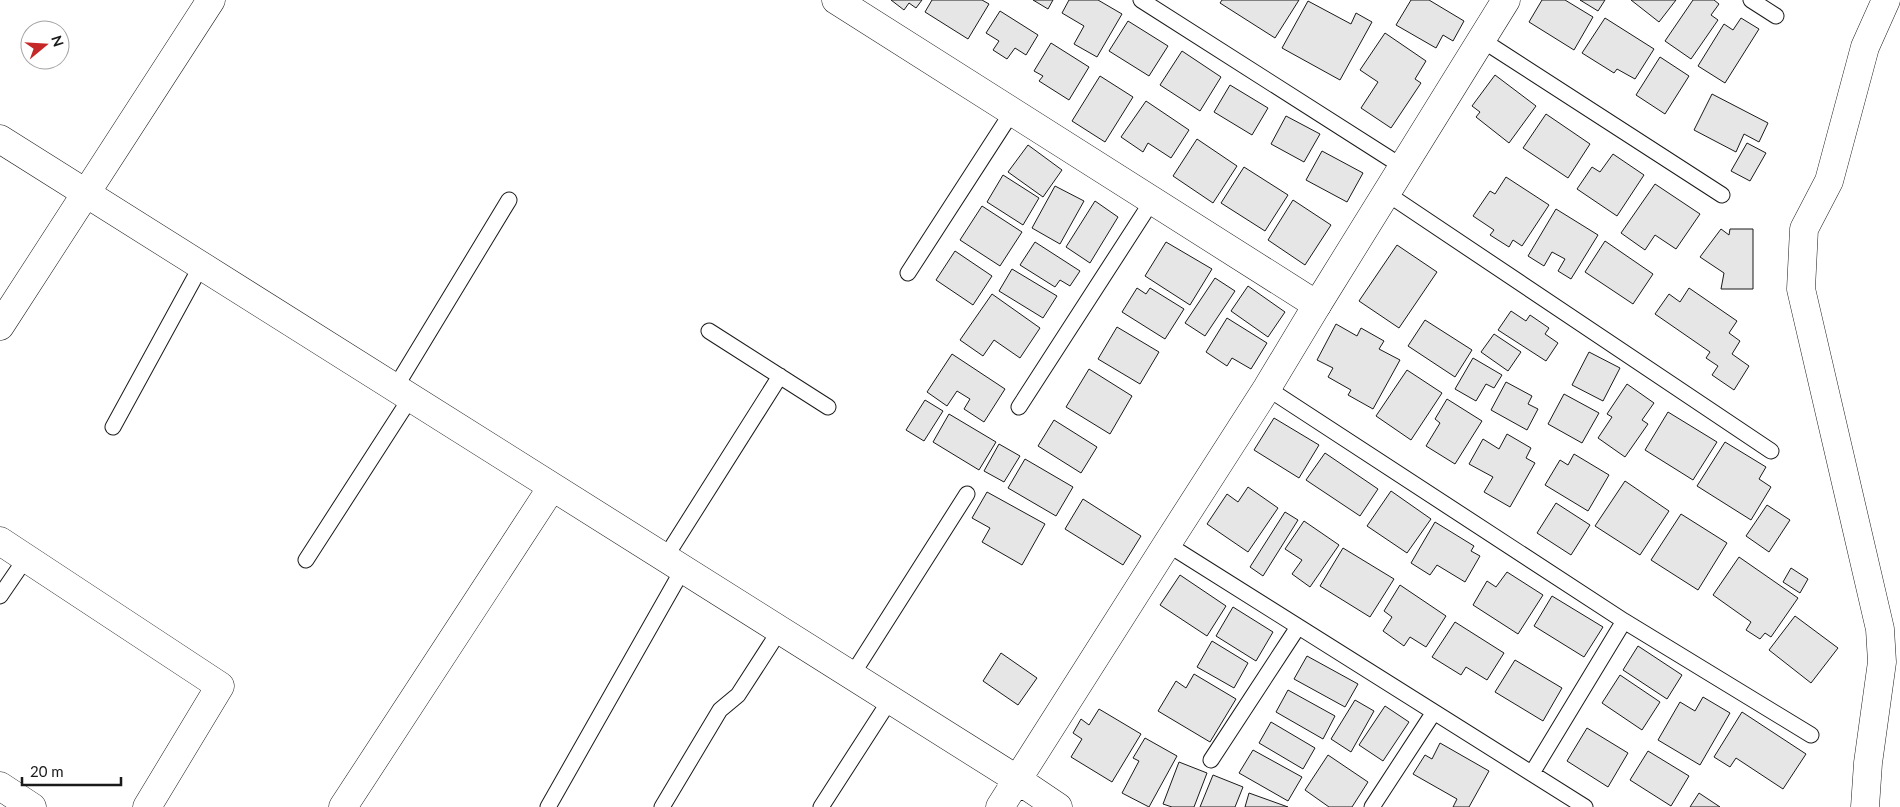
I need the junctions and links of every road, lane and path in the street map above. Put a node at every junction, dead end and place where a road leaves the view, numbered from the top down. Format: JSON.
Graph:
{"nodes":[{"id":1,"x":211,"y":0,"type":"edge"},
{"id":2,"x":836,"y":0,"type":"edge"},
{"id":3,"x":1141,"y":0,"type":"edge"},
{"id":4,"x":1506,"y":0,"type":"edge"},
{"id":5,"x":1751,"y":0,"type":"edge"},
{"id":6,"x":1886,"y":0,"type":"edge"},
{"id":7,"x":1776,"y":16,"type":"dead end"},
{"id":8,"x":1482,"y":40,"type":"junction"},
{"id":9,"x":1012,"y":112,"type":"junction"},
{"id":10,"x":0,"y":139,"type":"edge"},
{"id":11,"x":1403,"y":167,"type":"junction"},
{"id":12,"x":86,"y":193,"type":"junction"},
{"id":13,"x":1386,"y":193,"type":"junction"},
{"id":14,"x":1722,"y":195,"type":"dead end"},
{"id":15,"x":509,"y":200,"type":"dead end"},
{"id":16,"x":1152,"y":201,"type":"junction"},
{"id":17,"x":202,"y":266,"type":"junction"},
{"id":18,"x":908,"y":273,"type":"dead end"},
{"id":19,"x":1317,"y":305,"type":"junction"},
{"id":20,"x":0,"y":326,"type":"edge"},
{"id":21,"x":709,"y":331,"type":"dead end"},
{"id":22,"x":780,"y":376,"type":"junction"},
{"id":23,"x":1268,"y":388,"type":"junction"},
{"id":24,"x":403,"y":393,"type":"junction"},
{"id":25,"x":828,"y":407,"type":"dead end"},
{"id":26,"x":1019,"y":407,"type":"dead end"},
{"id":27,"x":113,"y":427,"type":"dead end"},
{"id":28,"x":1771,"y":451,"type":"dead end"},
{"id":29,"x":552,"y":487,"type":"junction"},
{"id":30,"x":967,"y":494,"type":"dead end"},
{"id":31,"x":0,"y":541,"type":"edge"},
{"id":32,"x":1166,"y":544,"type":"junction"},
{"id":33,"x":26,"y":558,"type":"junction"},
{"id":34,"x":306,"y":560,"type":"dead end"},
{"id":35,"x":674,"y":563,"type":"junction"},
{"id":36,"x":0,"y":596,"type":"edge"},
{"id":37,"x":1624,"y":621,"type":"junction"},
{"id":38,"x":1298,"y":627,"type":"junction"},
{"id":39,"x":780,"y":630,"type":"junction"},
{"id":40,"x":852,"y":675,"type":"junction"},
{"id":41,"x":890,"y":700,"type":"junction"},
{"id":42,"x":1434,"y":712,"type":"junction"},
{"id":43,"x":1811,"y":735,"type":"dead end"},
{"id":44,"x":1212,"y":760,"type":"dead end"},
{"id":45,"x":1532,"y":773,"type":"junction"},
{"id":46,"x":1018,"y":780,"type":"junction"},
{"id":47,"x":3,"y":794,"type":"edge"},
{"id":48,"x":1567,"y":802,"type":"edge"},
{"id":49,"x":32,"y":807,"type":"edge"},
{"id":50,"x":147,"y":807,"type":"edge"},
{"id":51,"x":342,"y":807,"type":"edge"},
{"id":52,"x":548,"y":807,"type":"edge"},
{"id":53,"x":662,"y":807,"type":"edge"},
{"id":54,"x":820,"y":807,"type":"edge"},
{"id":55,"x":1000,"y":807,"type":"edge"},
{"id":56,"x":1058,"y":807,"type":"edge"},
{"id":57,"x":1372,"y":807,"type":"edge"},
{"id":58,"x":1584,"y":807,"type":"edge"},
{"id":59,"x":1865,"y":807,"type":"edge"}],
"edges":[{"from":1,"to":12,"type":"street"},
{"from":2,"to":9,"type":"street"},
{"from":3,"to":11,"type":"lane"},
{"from":4,"to":8,"type":"street"},
{"from":5,"to":7,"type":"lane"},
{"from":6,"to":59,"type":"street"},
{"from":8,"to":11,"type":"street"},
{"from":8,"to":14,"type":"lane"},
{"from":9,"to":16,"type":"street"},
{"from":9,"to":18,"type":"lane"},
{"from":10,"to":12,"type":"street"},
{"from":11,"to":13,"type":"street"},
{"from":12,"to":17,"type":"street"},
{"from":12,"to":20,"type":"street"},
{"from":13,"to":19,"type":"street"},
{"from":13,"to":28,"type":"lane"},
{"from":15,"to":24,"type":"lane"},
{"from":16,"to":19,"type":"street"},
{"from":16,"to":26,"type":"lane"},
{"from":17,"to":24,"type":"street"},
{"from":17,"to":27,"type":"lane"},
{"from":19,"to":23,"type":"street"},
{"from":21,"to":22,"type":"lane"},
{"from":22,"to":25,"type":"lane"},
{"from":22,"to":35,"type":"lane"},
{"from":23,"to":32,"type":"street"},
{"from":23,"to":37,"type":"lane"},
{"from":24,"to":29,"type":"street"},
{"from":24,"to":34,"type":"lane"},
{"from":29,"to":35,"type":"street"},
{"from":29,"to":51,"type":"street"},
{"from":30,"to":40,"type":"lane"},
{"from":31,"to":33,"type":"street"},
{"from":32,"to":38,"type":"lane"},
{"from":32,"to":46,"type":"street"},
{"from":33,"to":36,"type":"lane"},
{"from":33,"to":50,"type":"street"},
{"from":35,"to":39,"type":"street"},
{"from":35,"to":52,"type":"lane"},
{"from":37,"to":43,"type":"lane"},
{"from":37,"to":45,"type":"lane"},
{"from":38,"to":42,"type":"lane"},
{"from":38,"to":44,"type":"lane"},
{"from":39,"to":40,"type":"street"},
{"from":39,"to":53,"type":"lane"},
{"from":40,"to":41,"type":"street"},
{"from":41,"to":46,"type":"street"},
{"from":41,"to":54,"type":"lane"},
{"from":42,"to":45,"type":"lane"},
{"from":42,"to":57,"type":"lane"},
{"from":45,"to":48,"type":"lane"},
{"from":46,"to":55,"type":"street"},
{"from":46,"to":56,"type":"street"},
{"from":47,"to":49,"type":"street"},
{"from":48,"to":58,"type":"lane"}]}
